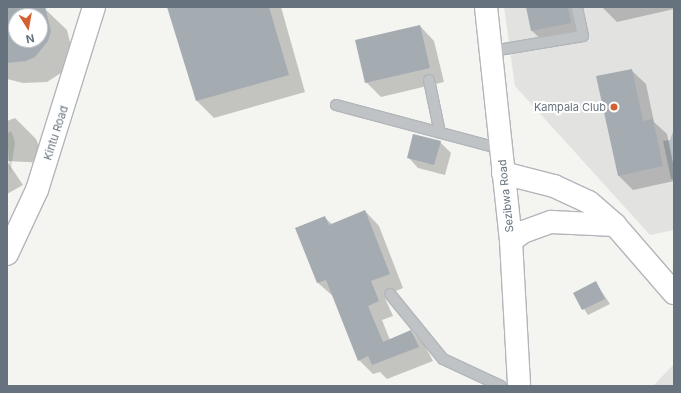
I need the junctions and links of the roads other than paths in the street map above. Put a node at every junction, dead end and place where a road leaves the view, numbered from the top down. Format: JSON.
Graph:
{"nodes":[{"id":1,"x":94,"y":7,"type":"edge"},
{"id":2,"x":486,"y":7,"type":"edge"},
{"id":3,"x":577,"y":7,"type":"edge"},
{"id":4,"x":492,"y":51,"type":"junction"},
{"id":5,"x":429,"y":80,"type":"dead end"},
{"id":6,"x":336,"y":105,"type":"dead end"},
{"id":7,"x":440,"y":133,"type":"junction"},
{"id":8,"x":501,"y":149,"type":"junction"},
{"id":9,"x":503,"y":173,"type":"junction"},
{"id":10,"x":615,"y":225,"type":"junction"},
{"id":11,"x":511,"y":242,"type":"junction"},
{"id":12,"x":7,"y":254,"type":"edge"},
{"id":13,"x":674,"y":293,"type":"edge"},
{"id":14,"x":390,"y":294,"type":"dead end"},
{"id":15,"x":501,"y":386,"type":"edge"},
{"id":16,"x":519,"y":386,"type":"edge"}],
"edges":[{"from":1,"to":12,"type":"street","name":"Kintu Road"},
{"from":2,"to":4,"type":"street","name":"Sezibwa Road"},
{"from":3,"to":4,"type":"lane"},
{"from":4,"to":8,"type":"street","name":"Sezibwa Road"},
{"from":5,"to":7,"type":"lane"},
{"from":6,"to":7,"type":"lane"},
{"from":7,"to":8,"type":"lane"},
{"from":8,"to":9,"type":"street","name":"Sezibwa Road"},
{"from":9,"to":10,"type":"street"},
{"from":9,"to":11,"type":"street","name":"Sezibwa Road"},
{"from":10,"to":11,"type":"street"},
{"from":10,"to":13,"type":"street"},
{"from":11,"to":16,"type":"street","name":"Sezibwa Road"},
{"from":14,"to":15,"type":"lane"}]}
